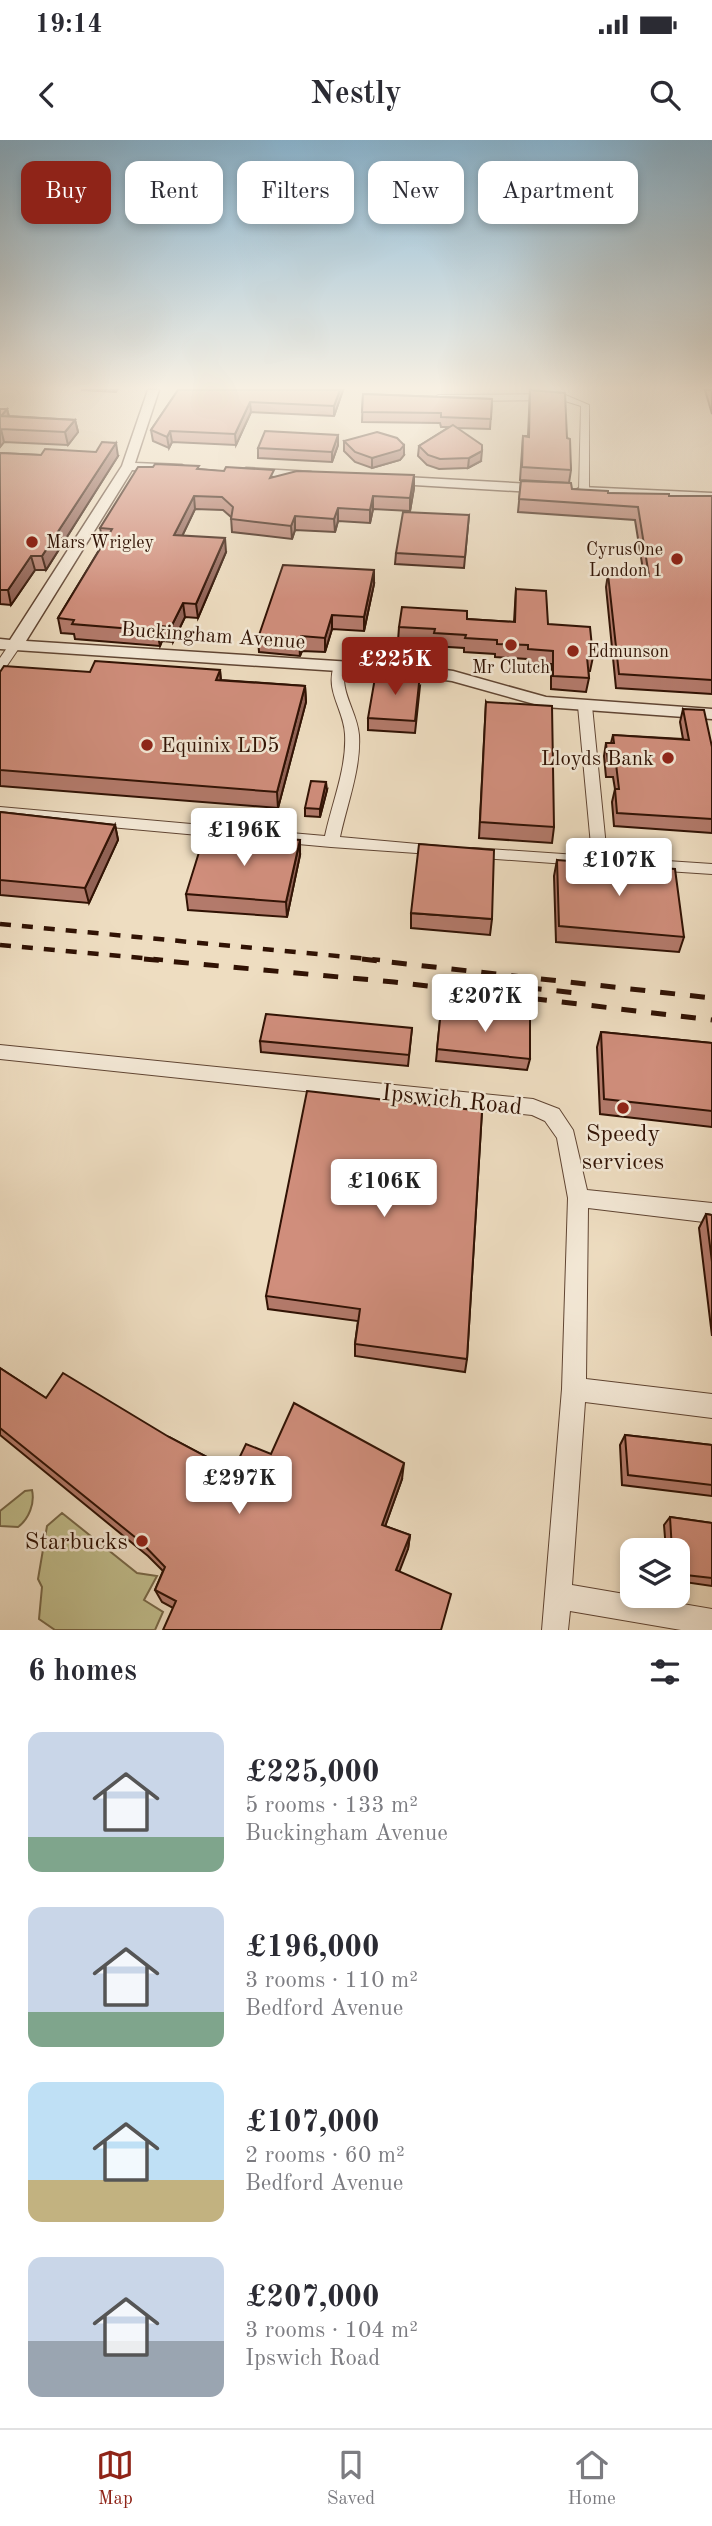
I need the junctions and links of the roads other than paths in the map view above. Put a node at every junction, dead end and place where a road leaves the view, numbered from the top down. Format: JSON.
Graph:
{"nodes":[{"id":1,"x":130,"y":460,"type":"edge"},
{"id":2,"x":576,"y":460,"type":"edge"},
{"id":3,"x":128,"y":466,"type":"junction"},
{"id":4,"x":201,"y":470,"type":"edge"},
{"id":5,"x":227,"y":471,"type":"edge"},
{"id":6,"x":332,"y":477,"type":"edge"},
{"id":7,"x":371,"y":479,"type":"edge"},
{"id":8,"x":571,"y":490,"type":"junction"},
{"id":9,"x":712,"y":497,"type":"edge"},
{"id":10,"x":7,"y":644,"type":"edge"},
{"id":11,"x":341,"y":666,"type":"junction"},
{"id":12,"x":0,"y":667,"type":"edge"},
{"id":13,"x":585,"y":706,"type":"junction"},
{"id":14,"x":712,"y":713,"type":"edge"},
{"id":15,"x":0,"y":812,"type":"edge"},
{"id":16,"x":331,"y":842,"type":"junction"},
{"id":17,"x":600,"y":864,"type":"junction"},
{"id":18,"x":712,"y":869,"type":"edge"},
{"id":19,"x":0,"y":1052,"type":"edge"},
{"id":20,"x":578,"y":1198,"type":"junction"},
{"id":21,"x":712,"y":1213,"type":"edge"},
{"id":22,"x":574,"y":1389,"type":"junction"},
{"id":23,"x":712,"y":1406,"type":"edge"},
{"id":24,"x":558,"y":1596,"type":"junction"},
{"id":25,"x":712,"y":1622,"type":"edge"},
{"id":26,"x":555,"y":1630,"type":"edge"}],
"edges":[{"from":1,"to":3,"type":"street"},
{"from":2,"to":8,"type":"street"},
{"from":3,"to":4,"type":"street"},
{"from":3,"to":10,"type":"street"},
{"from":5,"to":6,"type":"street"},
{"from":7,"to":8,"type":"street"},
{"from":8,"to":9,"type":"street"},
{"from":10,"to":11,"type":"street","name":"Buckingham Avenue"},
{"from":10,"to":12,"type":"street"},
{"from":11,"to":13,"type":"street","name":"Buckingham Avenue"},
{"from":11,"to":16,"type":"street"},
{"from":13,"to":14,"type":"street","name":"Buckingham Avenue"},
{"from":13,"to":17,"type":"street"},
{"from":15,"to":16,"type":"street"},
{"from":16,"to":17,"type":"street"},
{"from":17,"to":18,"type":"street"},
{"from":19,"to":20,"type":"street","name":"Ipswich Road"},
{"from":20,"to":21,"type":"street"},
{"from":20,"to":22,"type":"street","name":"Ipswich Road"},
{"from":22,"to":23,"type":"street"},
{"from":22,"to":24,"type":"street","name":"Ipswich Road"},
{"from":24,"to":25,"type":"street"},
{"from":24,"to":26,"type":"street","name":"Ipswich Road"}]}
